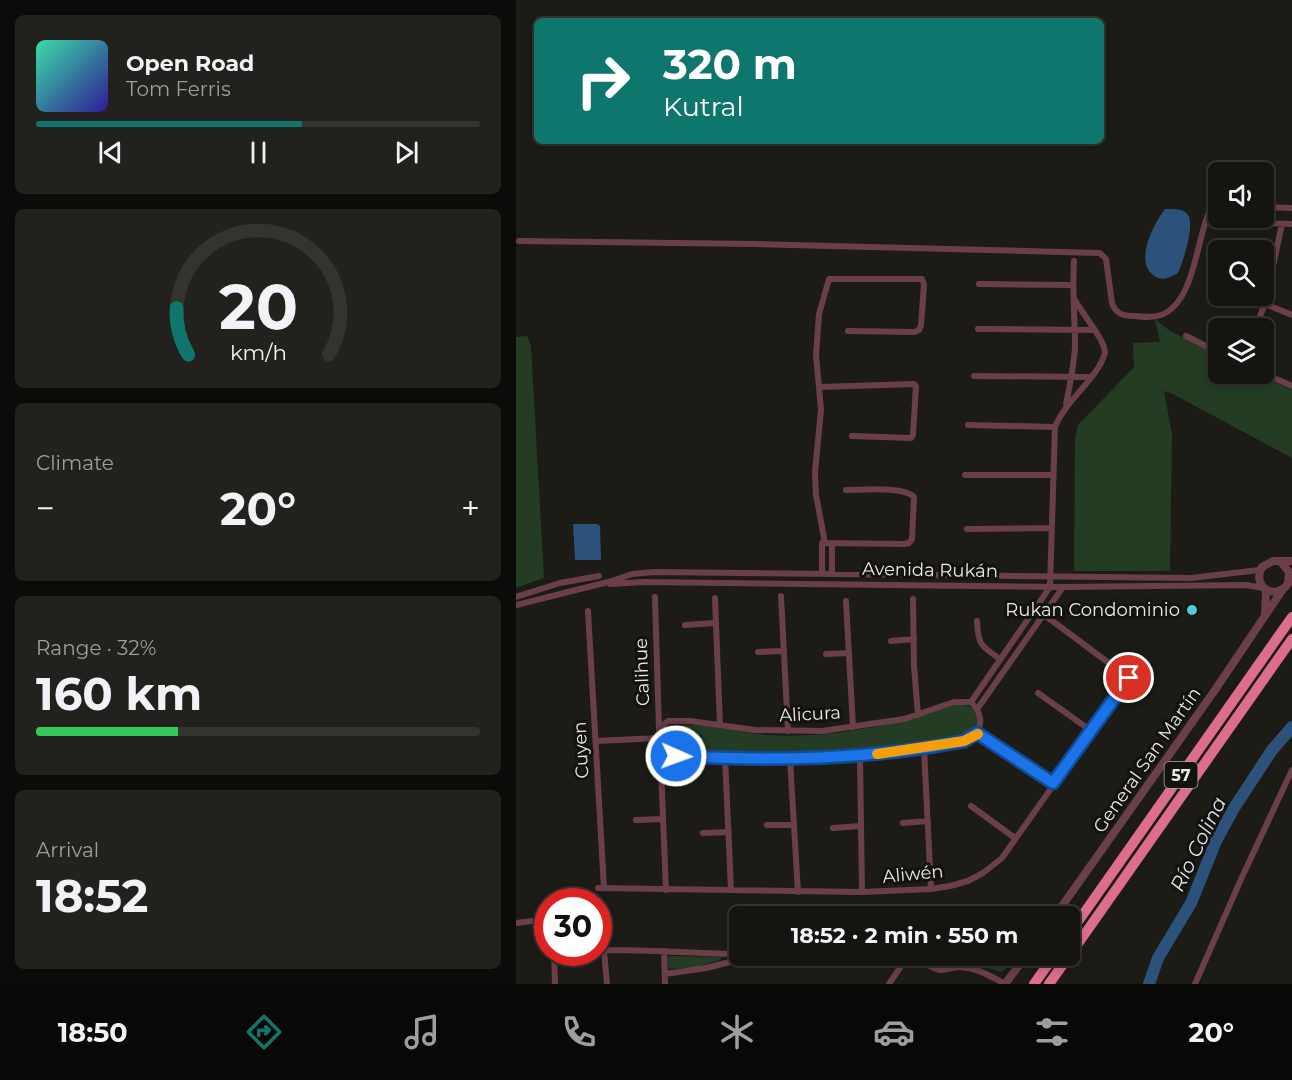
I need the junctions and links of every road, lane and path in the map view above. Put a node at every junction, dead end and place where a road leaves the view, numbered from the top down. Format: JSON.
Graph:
{"nodes":[{"id":1,"x":1274,"y":207,"type":"edge"},
{"id":2,"x":1292,"y":208,"type":"edge"},
{"id":3,"x":1208,"y":214,"type":"edge"},
{"id":4,"x":1274,"y":224,"type":"edge"},
{"id":5,"x":1282,"y":224,"type":"junction"},
{"id":6,"x":1292,"y":224,"type":"edge"},
{"id":7,"x":519,"y":241,"type":"dead end"},
{"id":8,"x":1074,"y":261,"type":"dead end"},
{"id":9,"x":1274,"y":262,"type":"edge"},
{"id":10,"x":979,"y":284,"type":"dead end"},
{"id":11,"x":1072,"y":285,"type":"junction"},
{"id":12,"x":1074,"y":298,"type":"junction"},
{"id":13,"x":1270,"y":306,"type":"edge"},
{"id":14,"x":1292,"y":315,"type":"edge"},
{"id":15,"x":978,"y":329,"type":"dead end"},
{"id":16,"x":1075,"y":330,"type":"junction"},
{"id":17,"x":1094,"y":330,"type":"junction"},
{"id":18,"x":848,"y":331,"type":"dead end"},
{"id":19,"x":1186,"y":336,"type":"dead end"},
{"id":20,"x":1208,"y":347,"type":"edge"},
{"id":21,"x":974,"y":376,"type":"dead end"},
{"id":22,"x":1090,"y":377,"type":"junction"},
{"id":23,"x":1072,"y":378,"type":"junction"},
{"id":24,"x":1274,"y":378,"type":"edge"},
{"id":25,"x":1292,"y":386,"type":"edge"},
{"id":26,"x":820,"y":387,"type":"junction"},
{"id":27,"x":1066,"y":404,"type":"junction"},
{"id":28,"x":968,"y":425,"type":"dead end"},
{"id":29,"x":1055,"y":426,"type":"junction"},
{"id":30,"x":852,"y":436,"type":"dead end"},
{"id":31,"x":965,"y":475,"type":"dead end"},
{"id":32,"x":1053,"y":476,"type":"junction"},
{"id":33,"x":846,"y":490,"type":"dead end"},
{"id":34,"x":1051,"y":528,"type":"junction"},
{"id":35,"x":967,"y":529,"type":"dead end"},
{"id":36,"x":826,"y":543,"type":"junction"},
{"id":37,"x":1292,"y":561,"type":"edge"},
{"id":38,"x":1281,"y":562,"type":"junction"},
{"id":39,"x":1259,"y":570,"type":"junction"},
{"id":40,"x":778,"y":573,"type":"junction"},
{"id":41,"x":822,"y":573,"type":"junction"},
{"id":42,"x":832,"y":573,"type":"junction"},
{"id":43,"x":914,"y":574,"type":"junction"},
{"id":44,"x":1051,"y":575,"type":"junction"},
{"id":45,"x":599,"y":576,"type":"dead end"},
{"id":46,"x":1152,"y":577,"type":"junction"},
{"id":47,"x":1291,"y":579,"type":"edge"},
{"id":48,"x":778,"y":584,"type":"junction"},
{"id":49,"x":598,"y":585,"type":"junction"},
{"id":50,"x":914,"y":585,"type":"junction"},
{"id":51,"x":1152,"y":586,"type":"junction"},
{"id":52,"x":1050,"y":587,"type":"junction"},
{"id":53,"x":1063,"y":587,"type":"junction"},
{"id":54,"x":1264,"y":589,"type":"junction"},
{"id":55,"x":1283,"y":590,"type":"junction"},
{"id":56,"x":782,"y":596,"type":"dead end"},
{"id":57,"x":516,"y":597,"type":"edge"},
{"id":58,"x":655,"y":597,"type":"dead end"},
{"id":59,"x":715,"y":598,"type":"dead end"},
{"id":60,"x":913,"y":599,"type":"dead end"},
{"id":61,"x":846,"y":601,"type":"dead end"},
{"id":62,"x":516,"y":605,"type":"edge"},
{"id":63,"x":1035,"y":608,"type":"junction"},
{"id":64,"x":588,"y":611,"type":"dead end"},
{"id":65,"x":1044,"y":615,"type":"junction"},
{"id":66,"x":1292,"y":617,"type":"edge"},
{"id":67,"x":977,"y":621,"type":"dead end"},
{"id":68,"x":1263,"y":621,"type":"junction"},
{"id":69,"x":715,"y":623,"type":"junction"},
{"id":70,"x":685,"y":625,"type":"dead end"},
{"id":71,"x":914,"y":639,"type":"junction"},
{"id":72,"x":1292,"y":639,"type":"edge"},
{"id":73,"x":891,"y":641,"type":"dead end"},
{"id":74,"x":784,"y":651,"type":"junction"},
{"id":75,"x":758,"y":652,"type":"dead end"},
{"id":76,"x":849,"y":653,"type":"junction"},
{"id":77,"x":826,"y":654,"type":"dead end"},
{"id":78,"x":1000,"y":659,"type":"junction"},
{"id":79,"x":1038,"y":693,"type":"dead end"},
{"id":80,"x":971,"y":702,"type":"junction"},
{"id":81,"x":978,"y":708,"type":"junction"},
{"id":82,"x":918,"y":715,"type":"junction"},
{"id":83,"x":720,"y":725,"type":"junction"},
{"id":84,"x":853,"y":727,"type":"junction"},
{"id":85,"x":1090,"y":730,"type":"junction"},
{"id":86,"x":788,"y":731,"type":"junction"},
{"id":87,"x":977,"y":733,"type":"junction"},
{"id":88,"x":659,"y":738,"type":"junction"},
{"id":89,"x":596,"y":741,"type":"junction"},
{"id":90,"x":924,"y":748,"type":"junction"},
{"id":91,"x":860,"y":757,"type":"junction"},
{"id":92,"x":725,"y":758,"type":"junction"},
{"id":93,"x":790,"y":759,"type":"junction"},
{"id":94,"x":1292,"y":770,"type":"edge"},
{"id":95,"x":1053,"y":783,"type":"junction"},
{"id":96,"x":971,"y":806,"type":"dead end"},
{"id":97,"x":663,"y":819,"type":"junction"},
{"id":98,"x":636,"y":820,"type":"dead end"},
{"id":99,"x":928,"y":821,"type":"junction"},
{"id":100,"x":903,"y":823,"type":"dead end"},
{"id":101,"x":767,"y":825,"type":"dead end"},
{"id":102,"x":794,"y":825,"type":"junction"},
{"id":103,"x":861,"y":826,"type":"junction"},
{"id":104,"x":833,"y":828,"type":"dead end"},
{"id":105,"x":729,"y":832,"type":"junction"},
{"id":106,"x":702,"y":833,"type":"dead end"},
{"id":107,"x":1015,"y":838,"type":"junction"},
{"id":108,"x":601,"y":888,"type":"edge"},
{"id":109,"x":612,"y":888,"type":"edge"},
{"id":110,"x":931,"y":889,"type":"junction"},
{"id":111,"x":666,"y":890,"type":"junction"},
{"id":112,"x":730,"y":890,"type":"junction"},
{"id":113,"x":798,"y":892,"type":"junction"},
{"id":114,"x":862,"y":892,"type":"junction"},
{"id":115,"x":1062,"y":906,"type":"edge"},
{"id":116,"x":1080,"y":919,"type":"edge"},
{"id":117,"x":534,"y":921,"type":"edge"},
{"id":118,"x":516,"y":923,"type":"edge"},
{"id":119,"x":1080,"y":939,"type":"edge"},
{"id":120,"x":612,"y":950,"type":"edge"},
{"id":121,"x":664,"y":951,"type":"junction"},
{"id":122,"x":729,"y":954,"type":"edge"},
{"id":123,"x":729,"y":962,"type":"edge"},
{"id":124,"x":554,"y":966,"type":"edge"},
{"id":125,"x":605,"y":966,"type":"edge"},
{"id":126,"x":902,"y":966,"type":"edge"},
{"id":127,"x":929,"y":966,"type":"edge"},
{"id":128,"x":1018,"y":966,"type":"edge"},
{"id":129,"x":1047,"y":966,"type":"edge"},
{"id":130,"x":1061,"y":966,"type":"edge"},
{"id":131,"x":957,"y":967,"type":"joint"},
{"id":132,"x":665,"y":974,"type":"junction"},
{"id":133,"x":555,"y":984,"type":"edge"},
{"id":134,"x":607,"y":984,"type":"edge"},
{"id":135,"x":665,"y":984,"type":"edge"},
{"id":136,"x":889,"y":984,"type":"edge"},
{"id":137,"x":1005,"y":984,"type":"edge"},
{"id":138,"x":1034,"y":984,"type":"edge"},
{"id":139,"x":1049,"y":984,"type":"edge"},
{"id":140,"x":1195,"y":984,"type":"edge"}],
"edges":[{"from":1,"to":2,"type":"street"},
{"from":3,"to":7,"type":"street"},
{"from":4,"to":5,"type":"street"},
{"from":5,"to":6,"type":"street"},
{"from":5,"to":9,"type":"street"},
{"from":8,"to":11,"type":"street"},
{"from":10,"to":11,"type":"street"},
{"from":11,"to":12,"type":"street"},
{"from":12,"to":16,"type":"street"},
{"from":12,"to":17,"type":"street"},
{"from":13,"to":14,"type":"street"},
{"from":15,"to":16,"type":"street"},
{"from":16,"to":17,"type":"street"},
{"from":16,"to":23,"type":"street"},
{"from":17,"to":22,"type":"street"},
{"from":18,"to":26,"type":"street"},
{"from":19,"to":20,"type":"street"},
{"from":21,"to":23,"type":"street"},
{"from":22,"to":23,"type":"street"},
{"from":22,"to":27,"type":"street"},
{"from":23,"to":27,"type":"street"},
{"from":24,"to":25,"type":"street"},
{"from":26,"to":30,"type":"street"},
{"from":26,"to":36,"type":"street"},
{"from":27,"to":29,"type":"street"},
{"from":28,"to":29,"type":"street"},
{"from":29,"to":32,"type":"street"},
{"from":31,"to":32,"type":"street"},
{"from":32,"to":34,"type":"street"},
{"from":33,"to":36,"type":"street"},
{"from":34,"to":35,"type":"street"},
{"from":34,"to":44,"type":"street"},
{"from":36,"to":41,"type":"street"},
{"from":36,"to":42,"type":"street"},
{"from":37,"to":38,"type":"street"},
{"from":38,"to":39,"type":"street"},
{"from":38,"to":47,"type":"street"},
{"from":39,"to":46,"type":"street","name":"Avenida Rukán"},
{"from":39,"to":54,"type":"street"},
{"from":40,"to":41,"type":"street","name":"Avenida Rukán"},
{"from":40,"to":48,"type":"street"},
{"from":40,"to":49,"type":"street","name":"Avenida Rukán"},
{"from":41,"to":42,"type":"street","name":"Avenida Rukán"},
{"from":42,"to":43,"type":"street","name":"Avenida Rukán"},
{"from":43,"to":44,"type":"street","name":"Avenida Rukán"},
{"from":43,"to":50,"type":"street"},
{"from":44,"to":46,"type":"street","name":"Avenida Rukán"},
{"from":44,"to":52,"type":"street"},
{"from":45,"to":57,"type":"street"},
{"from":46,"to":51,"type":"street"},
{"from":47,"to":55,"type":"street"},
{"from":48,"to":49,"type":"street","name":"Avenida Rukán"},
{"from":48,"to":50,"type":"street","name":"Avenida Rukán"},
{"from":49,"to":62,"type":"street","name":"Avenida Rukán"},
{"from":50,"to":52,"type":"street","name":"Avenida Rukán"},
{"from":51,"to":53,"type":"street","name":"Avenida Rukán"},
{"from":51,"to":54,"type":"street","name":"Avenida Rukán"},
{"from":52,"to":53,"type":"street","name":"Avenida Rukán"},
{"from":52,"to":63,"type":"street"},
{"from":53,"to":65,"type":"street"},
{"from":54,"to":55,"type":"street"},
{"from":54,"to":68,"type":"street","name":"General San Martín"},
{"from":55,"to":68,"type":"street","name":"General San Martín"},
{"from":56,"to":74,"type":"street"},
{"from":58,"to":88,"type":"street","name":"Calihue"},
{"from":59,"to":69,"type":"street"},
{"from":60,"to":71,"type":"street"},
{"from":61,"to":76,"type":"street"},
{"from":63,"to":65,"type":"street"},
{"from":63,"to":78,"type":"street"},
{"from":64,"to":89,"type":"street","name":"Cuyen"},
{"from":65,"to":81,"type":"street"},
{"from":65,"to":85,"type":"street","name":"Aliwén"},
{"from":66,"to":116,"type":"highway","number":"57"},
{"from":67,"to":78,"type":"street"},
{"from":68,"to":115,"type":"street","name":"General San Martín"},
{"from":69,"to":70,"type":"street"},
{"from":69,"to":83,"type":"street"},
{"from":71,"to":73,"type":"street"},
{"from":71,"to":82,"type":"street"},
{"from":72,"to":119,"type":"highway","number":"57"},
{"from":74,"to":75,"type":"street"},
{"from":74,"to":86,"type":"street"},
{"from":76,"to":77,"type":"street"},
{"from":76,"to":84,"type":"street"},
{"from":78,"to":80,"type":"street"},
{"from":79,"to":85,"type":"street"},
{"from":80,"to":81,"type":"street"},
{"from":80,"to":82,"type":"street","name":"Alicura"},
{"from":81,"to":87,"type":"street"},
{"from":82,"to":84,"type":"street","name":"Alicura"},
{"from":83,"to":86,"type":"street","name":"Alicura"},
{"from":83,"to":88,"type":"street","name":"Alicura"},
{"from":84,"to":86,"type":"street","name":"Alicura"},
{"from":85,"to":95,"type":"street","name":"Aliwén"},
{"from":87,"to":90,"type":"street"},
{"from":87,"to":95,"type":"street"},
{"from":88,"to":89,"type":"street"},
{"from":88,"to":92,"type":"street"},
{"from":88,"to":97,"type":"street","name":"Calihue"},
{"from":89,"to":108,"type":"street","name":"Cuyen"},
{"from":90,"to":91,"type":"street"},
{"from":90,"to":99,"type":"street"},
{"from":91,"to":93,"type":"street"},
{"from":91,"to":103,"type":"street"},
{"from":92,"to":93,"type":"street"},
{"from":92,"to":105,"type":"street"},
{"from":93,"to":102,"type":"street"},
{"from":94,"to":140,"type":"street"},
{"from":95,"to":107,"type":"street","name":"Aliwén"},
{"from":96,"to":107,"type":"street"},
{"from":97,"to":98,"type":"street"},
{"from":97,"to":111,"type":"street","name":"Calihue"},
{"from":99,"to":100,"type":"street"},
{"from":99,"to":110,"type":"street"},
{"from":101,"to":102,"type":"street"},
{"from":102,"to":113,"type":"street"},
{"from":103,"to":104,"type":"street"},
{"from":103,"to":114,"type":"street"},
{"from":105,"to":106,"type":"street"},
{"from":105,"to":112,"type":"street"},
{"from":107,"to":110,"type":"street","name":"Aliwén"},
{"from":109,"to":111,"type":"street","name":"Aliwén"},
{"from":110,"to":114,"type":"street","name":"Aliwén"},
{"from":111,"to":112,"type":"street","name":"Aliwén"},
{"from":112,"to":113,"type":"street","name":"Aliwén"},
{"from":113,"to":114,"type":"street","name":"Aliwén"},
{"from":117,"to":118,"type":"street"},
{"from":120,"to":121,"type":"street"},
{"from":121,"to":122,"type":"street"},
{"from":121,"to":132,"type":"street"},
{"from":123,"to":132,"type":"street"},
{"from":124,"to":133,"type":"street"},
{"from":125,"to":134,"type":"street"},
{"from":126,"to":136,"type":"street"},
{"from":127,"to":131,"type":"street"},
{"from":128,"to":137,"type":"street"},
{"from":129,"to":138,"type":"highway"},
{"from":130,"to":139,"type":"highway","number":"57"},
{"from":131,"to":137,"type":"street"},
{"from":132,"to":135,"type":"street"}]}
